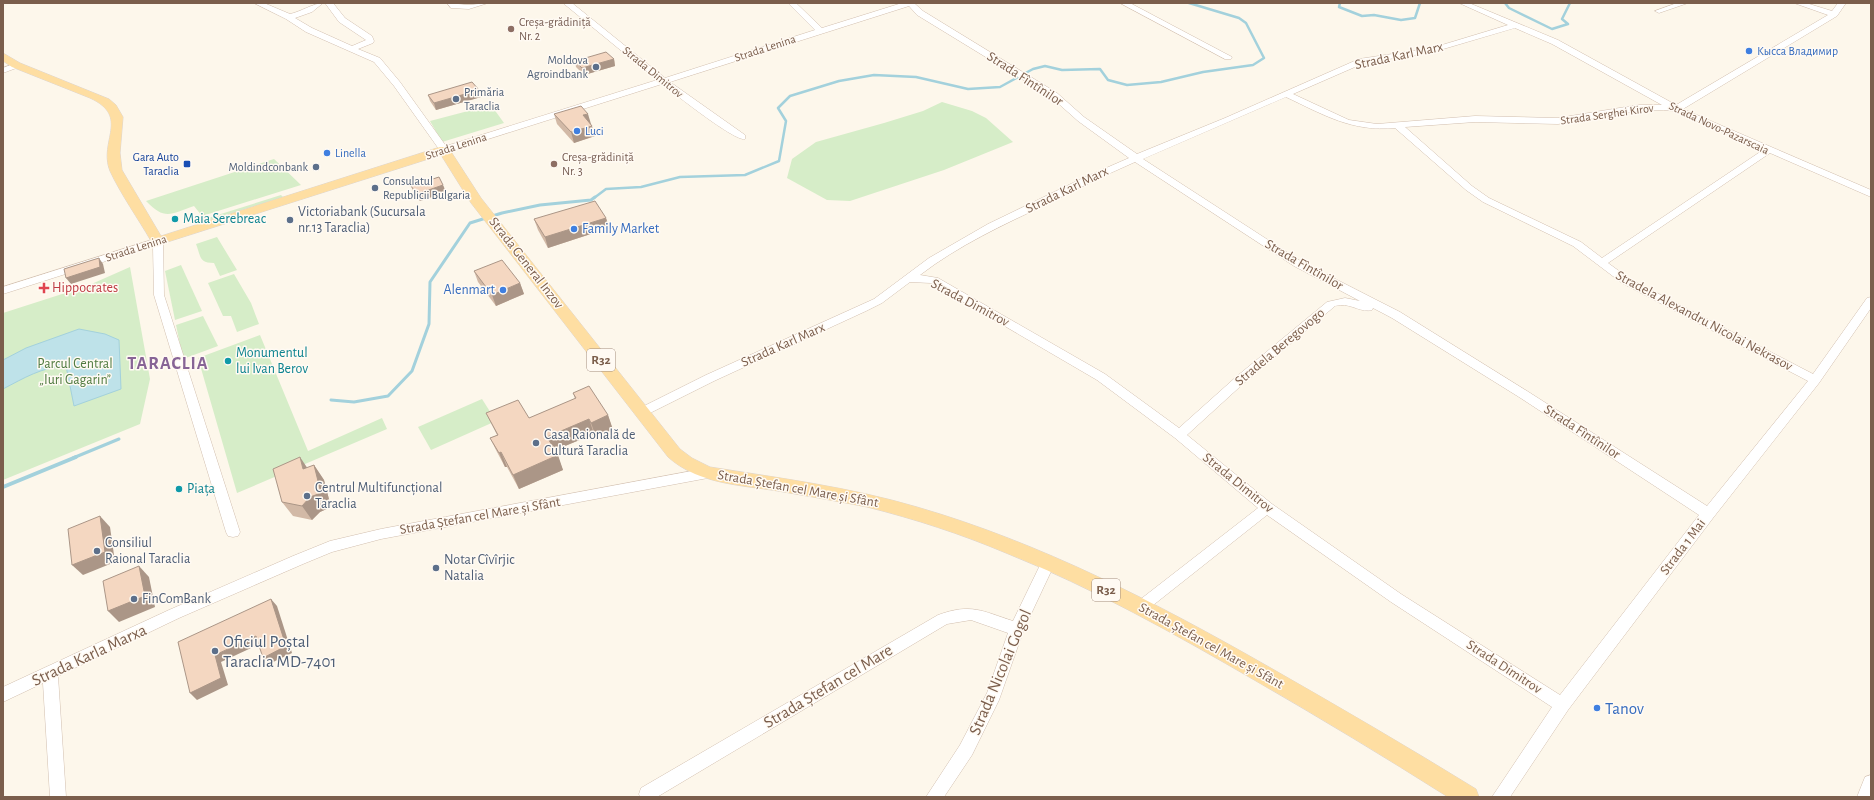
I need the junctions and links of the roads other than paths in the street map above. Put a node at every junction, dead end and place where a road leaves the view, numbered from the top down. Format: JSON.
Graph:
{"nodes":[{"id":1,"x":258,"y":3,"type":"edge"},
{"id":2,"x":319,"y":3,"type":"edge"},
{"id":3,"x":329,"y":3,"type":"edge"},
{"id":4,"x":451,"y":3,"type":"edge"},
{"id":5,"x":484,"y":3,"type":"edge"},
{"id":6,"x":568,"y":3,"type":"edge"},
{"id":7,"x":792,"y":3,"type":"edge"},
{"id":8,"x":910,"y":3,"type":"edge"},
{"id":9,"x":1124,"y":3,"type":"edge"},
{"id":10,"x":1463,"y":3,"type":"edge"},
{"id":11,"x":1684,"y":3,"type":"edge"},
{"id":12,"x":1798,"y":3,"type":"edge"},
{"id":13,"x":1842,"y":3,"type":"edge"},
{"id":14,"x":1659,"y":11,"type":"dead end"},
{"id":15,"x":1834,"y":14,"type":"junction"},
{"id":16,"x":289,"y":17,"type":"junction"},
{"id":17,"x":1515,"y":25,"type":"junction"},
{"id":18,"x":820,"y":31,"type":"junction"},
{"id":19,"x":351,"y":49,"type":"junction"},
{"id":20,"x":3,"y":56,"type":"edge"},
{"id":21,"x":1228,"y":58,"type":"dead end"},
{"id":22,"x":16,"y":65,"type":"junction"},
{"id":23,"x":3,"y":71,"type":"edge"},
{"id":24,"x":662,"y":81,"type":"junction"},
{"id":25,"x":1288,"y":95,"type":"junction"},
{"id":26,"x":1676,"y":108,"type":"junction"},
{"id":27,"x":1398,"y":126,"type":"junction"},
{"id":28,"x":742,"y":137,"type":"dead end"},
{"id":29,"x":444,"y":150,"type":"junction"},
{"id":30,"x":1768,"y":151,"type":"junction"},
{"id":31,"x":1136,"y":158,"type":"junction"},
{"id":32,"x":1871,"y":194,"type":"edge"},
{"id":33,"x":158,"y":241,"type":"junction"},
{"id":34,"x":1601,"y":263,"type":"junction"},
{"id":35,"x":907,"y":278,"type":"junction"},
{"id":36,"x":3,"y":291,"type":"edge"},
{"id":37,"x":1871,"y":300,"type":"edge"},
{"id":38,"x":1396,"y":315,"type":"junction"},
{"id":39,"x":1815,"y":380,"type":"junction"},
{"id":40,"x":642,"y":412,"type":"junction"},
{"id":41,"x":1178,"y":435,"type":"junction"},
{"id":42,"x":708,"y":473,"type":"junction"},
{"id":43,"x":1267,"y":508,"type":"junction"},
{"id":44,"x":1708,"y":514,"type":"junction"},
{"id":45,"x":233,"y":532,"type":"dead end"},
{"id":46,"x":1048,"y":563,"type":"junction"},
{"id":47,"x":1142,"y":606,"type":"junction"},
{"id":48,"x":174,"y":614,"type":"joint"},
{"id":49,"x":1017,"y":629,"type":"junction"},
{"id":50,"x":50,"y":673,"type":"junction"},
{"id":51,"x":3,"y":695,"type":"edge"},
{"id":52,"x":1562,"y":705,"type":"junction"},
{"id":53,"x":1871,"y":783,"type":"edge"},
{"id":54,"x":647,"y":794,"type":"dead end"},
{"id":55,"x":58,"y":797,"type":"edge"},
{"id":56,"x":934,"y":797,"type":"edge"},
{"id":57,"x":1468,"y":797,"type":"edge"},
{"id":58,"x":1500,"y":797,"type":"edge"},
{"id":59,"x":1865,"y":797,"type":"edge"}],
"edges":[{"from":1,"to":16,"type":"street","name":"Strada General Inzov"},
{"from":2,"to":16,"type":"street"},
{"from":3,"to":19,"type":"street"},
{"from":4,"to":5,"type":"street"},
{"from":6,"to":24,"type":"street","name":"Strada Dimitrov"},
{"from":7,"to":18,"type":"street"},
{"from":8,"to":18,"type":"street","name":"Strada Lenina"},
{"from":8,"to":31,"type":"street","name":"Strada Fîntînilor"},
{"from":9,"to":21,"type":"street"},
{"from":10,"to":17,"type":"street","name":"Strada Novo-Pazarscaia"},
{"from":11,"to":14,"type":"street"},
{"from":12,"to":15,"type":"street"},
{"from":13,"to":15,"type":"street"},
{"from":15,"to":26,"type":"street"},
{"from":16,"to":19,"type":"street","name":"Strada General Inzov"},
{"from":17,"to":25,"type":"street","name":"Strada Karl Marx"},
{"from":17,"to":26,"type":"street","name":"Strada Novo-Pazarscaia"},
{"from":18,"to":24,"type":"street","name":"Strada Lenina"},
{"from":19,"to":29,"type":"street","name":"Strada General Inzov"},
{"from":20,"to":22,"type":"main road"},
{"from":22,"to":23,"type":"street"},
{"from":22,"to":33,"type":"main road"},
{"from":24,"to":28,"type":"street","name":"Strada Dimitrov"},
{"from":24,"to":29,"type":"street","name":"Strada Lenina"},
{"from":25,"to":27,"type":"street","name":"Strada Serghei Kirov"},
{"from":25,"to":31,"type":"street","name":"Strada Karl Marx"},
{"from":26,"to":27,"type":"street","name":"Strada Serghei Kirov"},
{"from":26,"to":30,"type":"street","name":"Strada Novo-Pazarscaia"},
{"from":27,"to":34,"type":"street","name":"Stradela Alexandru Nicolai Nekrasov"},
{"from":29,"to":33,"type":"main road","name":"Strada Lenina"},
{"from":29,"to":40,"type":"main road","name":"Strada General Inzov","number":"R32"},
{"from":30,"to":32,"type":"street","name":"Strada Novo-Pazarscaia"},
{"from":30,"to":34,"type":"street"},
{"from":31,"to":35,"type":"street","name":"Strada Karl Marx"},
{"from":31,"to":38,"type":"street","name":"Strada Fîntînilor"},
{"from":33,"to":36,"type":"street","name":"Strada Lenina"},
{"from":33,"to":45,"type":"street"},
{"from":34,"to":39,"type":"street","name":"Stradela Alexandru Nicolai Nekrasov"},
{"from":35,"to":40,"type":"street","name":"Strada Karl Marx"},
{"from":35,"to":41,"type":"street","name":"Strada Dimitrov"},
{"from":37,"to":39,"type":"street","name":"Strada 1 Mai"},
{"from":38,"to":41,"type":"street","name":"Stradela Beregovogo"},
{"from":38,"to":44,"type":"street","name":"Strada Fîntînilor"},
{"from":39,"to":44,"type":"street","name":"Strada 1 Mai"},
{"from":40,"to":42,"type":"main road","name":"Strada General Inzov","number":"R32"},
{"from":41,"to":43,"type":"street","name":"Strada Dimitrov"},
{"from":42,"to":46,"type":"main road","name":"Strada Ștefan cel Mare și Sfânt","number":"R32"},
{"from":42,"to":48,"type":"street","name":"Strada Ștefan cel Mare și Sfânt"},
{"from":43,"to":47,"type":"street"},
{"from":43,"to":52,"type":"street","name":"Strada Dimitrov"},
{"from":44,"to":52,"type":"street","name":"Strada 1 Mai"},
{"from":46,"to":47,"type":"main road","name":"Strada Ștefan cel Mare și Sfânt","number":"R32"},
{"from":46,"to":49,"type":"street","name":"Strada Nicolai Gogol"},
{"from":47,"to":57,"type":"main road","name":"Strada Ștefan cel Mare și Sfânt","number":"R32"},
{"from":48,"to":50,"type":"street","name":"Strada Karla Marxa"},
{"from":49,"to":54,"type":"street","name":"Strada Ștefan cel Mare"},
{"from":49,"to":56,"type":"street","name":"Strada Nicolai Gogol"},
{"from":50,"to":51,"type":"street","name":"Strada Karla Marxa"},
{"from":50,"to":55,"type":"street"},
{"from":52,"to":58,"type":"street","name":"Strada 1 Mai"},
{"from":53,"to":59,"type":"street"}]}
